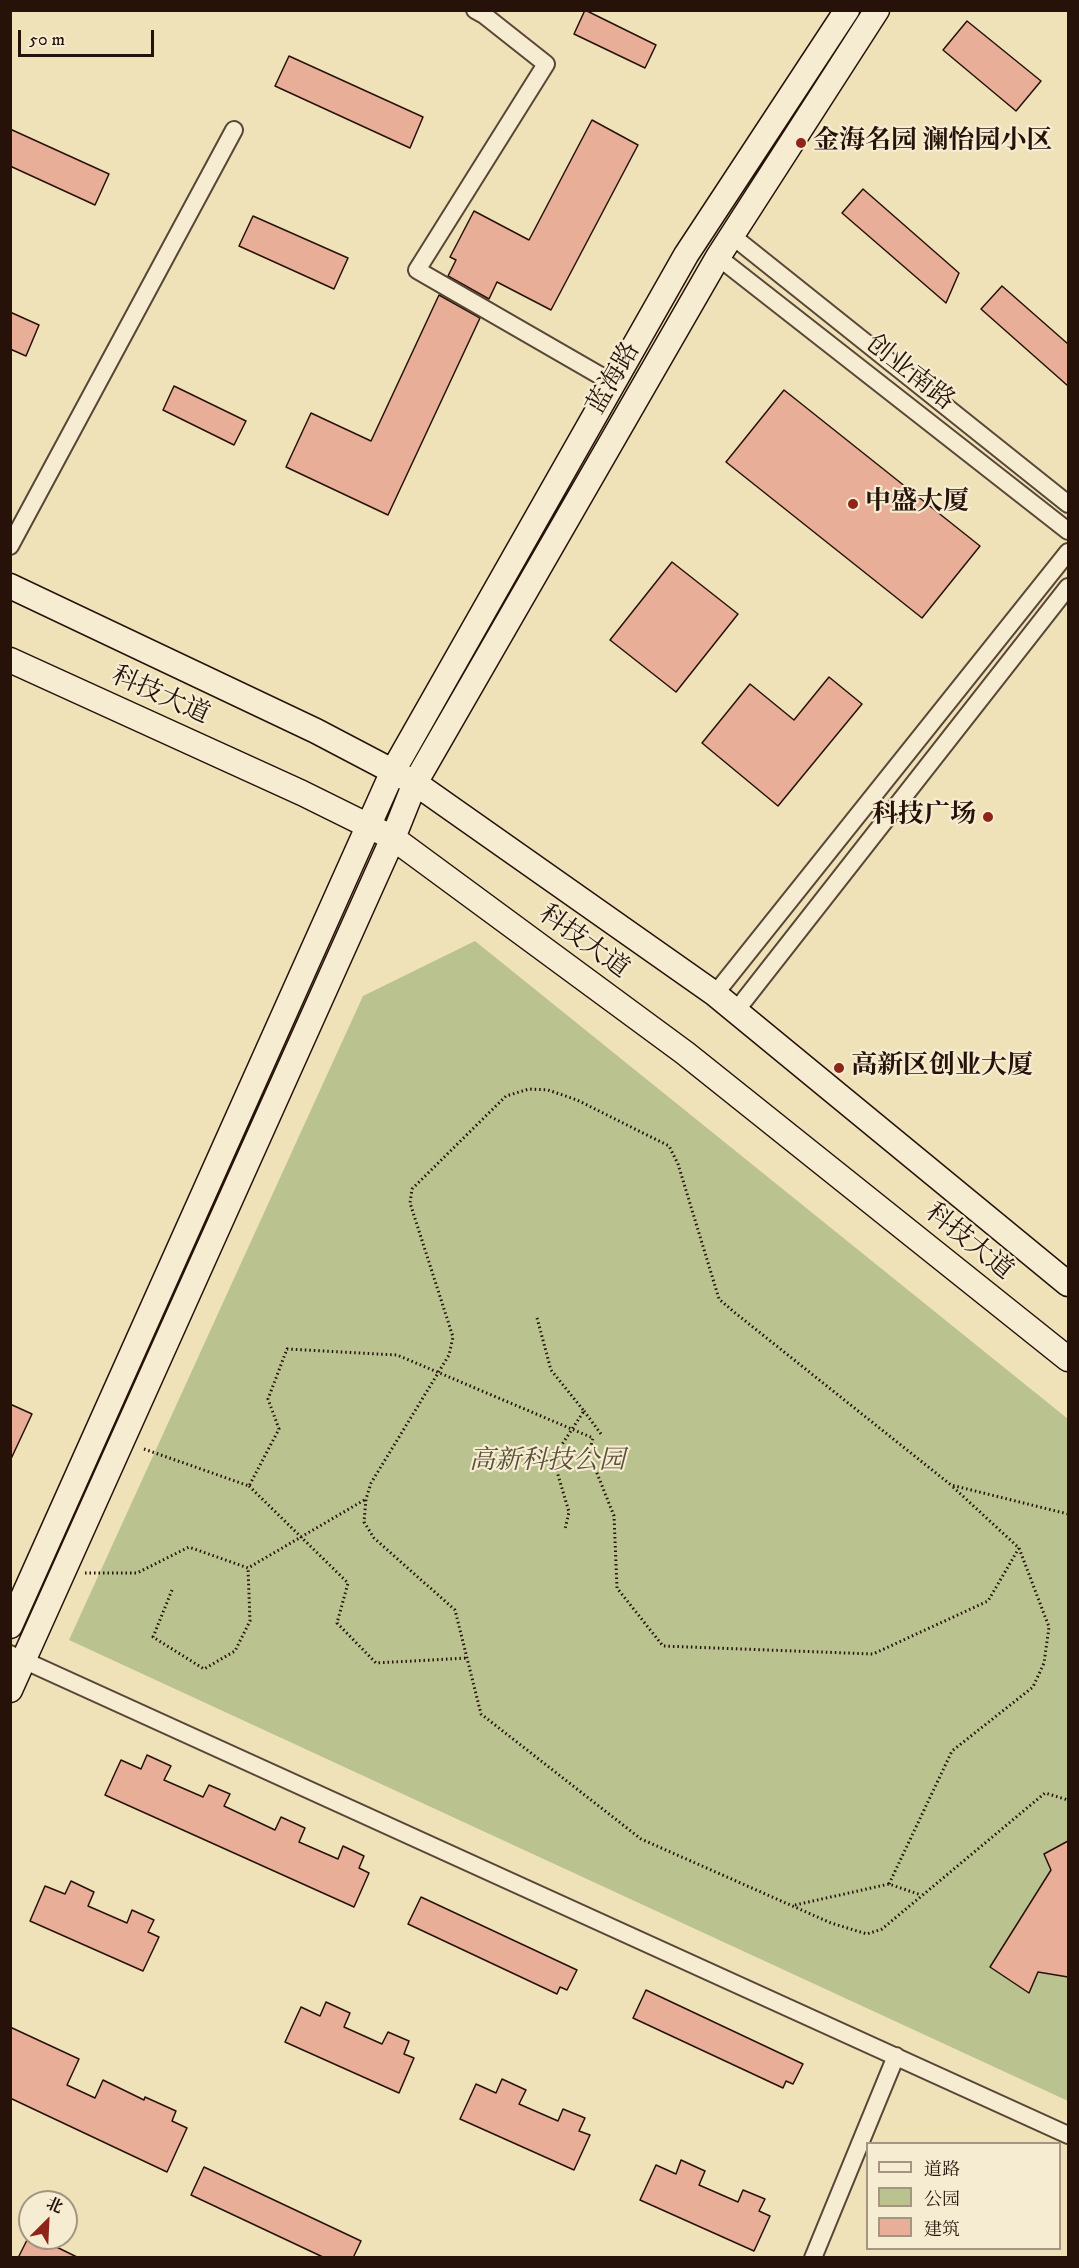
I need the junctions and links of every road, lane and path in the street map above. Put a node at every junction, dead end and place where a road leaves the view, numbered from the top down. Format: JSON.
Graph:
{"nodes":[{"id":1,"x":475,"y":10,"type":"edge"},
{"id":2,"x":847,"y":10,"type":"edge"},
{"id":3,"x":877,"y":10,"type":"edge"},
{"id":4,"x":234,"y":130,"type":"dead end"},
{"id":5,"x":732,"y":235,"type":"junction"},
{"id":6,"x":718,"y":257,"type":"junction"},
{"id":7,"x":613,"y":383,"type":"junction"},
{"id":8,"x":1068,"y":504,"type":"edge"},
{"id":9,"x":1068,"y":531,"type":"edge"},
{"id":10,"x":10,"y":546,"type":"edge"},
{"id":11,"x":1068,"y":552,"type":"edge"},
{"id":12,"x":10,"y":586,"type":"edge"},
{"id":13,"x":1068,"y":587,"type":"edge"},
{"id":14,"x":10,"y":660,"type":"edge"},
{"id":15,"x":393,"y":771,"type":"junction"},
{"id":16,"x":415,"y":783,"type":"junction"},
{"id":17,"x":367,"y":825,"type":"junction"},
{"id":18,"x":393,"y":838,"type":"junction"},
{"id":19,"x":715,"y":994,"type":"junction"},
{"id":20,"x":735,"y":1012,"type":"junction"},
{"id":21,"x":1068,"y":1284,"type":"edge"},
{"id":22,"x":537,"y":1318,"type":"dead end"},
{"id":23,"x":1068,"y":1359,"type":"edge"},
{"id":24,"x":438,"y":1373,"type":"junction"},
{"id":25,"x":584,"y":1411,"type":"junction"},
{"id":26,"x":601,"y":1434,"type":"dead end"},
{"id":27,"x":144,"y":1449,"type":"dead end"},
{"id":28,"x":249,"y":1485,"type":"junction"},
{"id":29,"x":951,"y":1485,"type":"junction"},
{"id":30,"x":366,"y":1499,"type":"junction"},
{"id":31,"x":1068,"y":1514,"type":"edge"},
{"id":32,"x":565,"y":1529,"type":"dead end"},
{"id":33,"x":300,"y":1536,"type":"junction"},
{"id":34,"x":1019,"y":1548,"type":"junction"},
{"id":35,"x":248,"y":1568,"type":"junction"},
{"id":36,"x":85,"y":1573,"type":"dead end"},
{"id":37,"x":172,"y":1590,"type":"dead end"},
{"id":38,"x":10,"y":1626,"type":"edge"},
{"id":39,"x":17,"y":1657,"type":"edge"},
{"id":40,"x":467,"y":1658,"type":"junction"},
{"id":41,"x":10,"y":1690,"type":"edge"},
{"id":42,"x":1068,"y":1800,"type":"edge"},
{"id":43,"x":889,"y":1884,"type":"junction"},
{"id":44,"x":922,"y":1895,"type":"junction"},
{"id":45,"x":793,"y":1906,"type":"junction"},
{"id":46,"x":896,"y":2056,"type":"junction"},
{"id":47,"x":1068,"y":2135,"type":"edge"},
{"id":48,"x":813,"y":2258,"type":"edge"}],
"edges":[{"from":1,"to":7,"type":"street"},
{"from":2,"to":7,"type":"street","name":"蓝海路"},
{"from":3,"to":5,"type":"street","name":"蓝海路"},
{"from":4,"to":10,"type":"street"},
{"from":5,"to":6,"type":"street","name":"蓝海路"},
{"from":5,"to":8,"type":"street","name":"创业南路"},
{"from":6,"to":9,"type":"street","name":"创业南路"},
{"from":6,"to":16,"type":"street","name":"蓝海路"},
{"from":7,"to":15,"type":"street","name":"蓝海路"},
{"from":11,"to":19,"type":"street"},
{"from":12,"to":15,"type":"street","name":"科技大道"},
{"from":13,"to":20,"type":"street"},
{"from":14,"to":17,"type":"street","name":"科技大道"},
{"from":15,"to":16,"type":"street","name":"科技大道"},
{"from":15,"to":17,"type":"street","name":"蓝海路"},
{"from":16,"to":18,"type":"street","name":"蓝海路"},
{"from":16,"to":19,"type":"street","name":"科技大道"},
{"from":17,"to":18,"type":"street","name":"科技大道"},
{"from":17,"to":38,"type":"street","name":"蓝海路"},
{"from":18,"to":23,"type":"street","name":"科技大道"},
{"from":18,"to":39,"type":"street","name":"蓝海路"},
{"from":19,"to":20,"type":"street","name":"科技大道"},
{"from":20,"to":21,"type":"street","name":"科技大道"},
{"from":22,"to":25,"type":"path"},
{"from":24,"to":28,"type":"path"},
{"from":24,"to":29,"type":"path"},
{"from":24,"to":30,"type":"path"},
{"from":24,"to":34,"type":"path"},
{"from":25,"to":26,"type":"path"},
{"from":25,"to":32,"type":"path"},
{"from":27,"to":28,"type":"path"},
{"from":28,"to":33,"type":"path"},
{"from":29,"to":31,"type":"path"},
{"from":29,"to":34,"type":"path"},
{"from":30,"to":33,"type":"path"},
{"from":30,"to":40,"type":"path"},
{"from":33,"to":35,"type":"path"},
{"from":33,"to":40,"type":"path"},
{"from":34,"to":43,"type":"path"},
{"from":35,"to":36,"type":"path"},
{"from":35,"to":37,"type":"path"},
{"from":39,"to":41,"type":"street","name":"蓝海路"},
{"from":39,"to":46,"type":"street"},
{"from":40,"to":45,"type":"path"},
{"from":42,"to":44,"type":"path"},
{"from":43,"to":44,"type":"path"},
{"from":43,"to":45,"type":"path"},
{"from":44,"to":45,"type":"path"},
{"from":46,"to":47,"type":"street"},
{"from":46,"to":48,"type":"street"}]}
